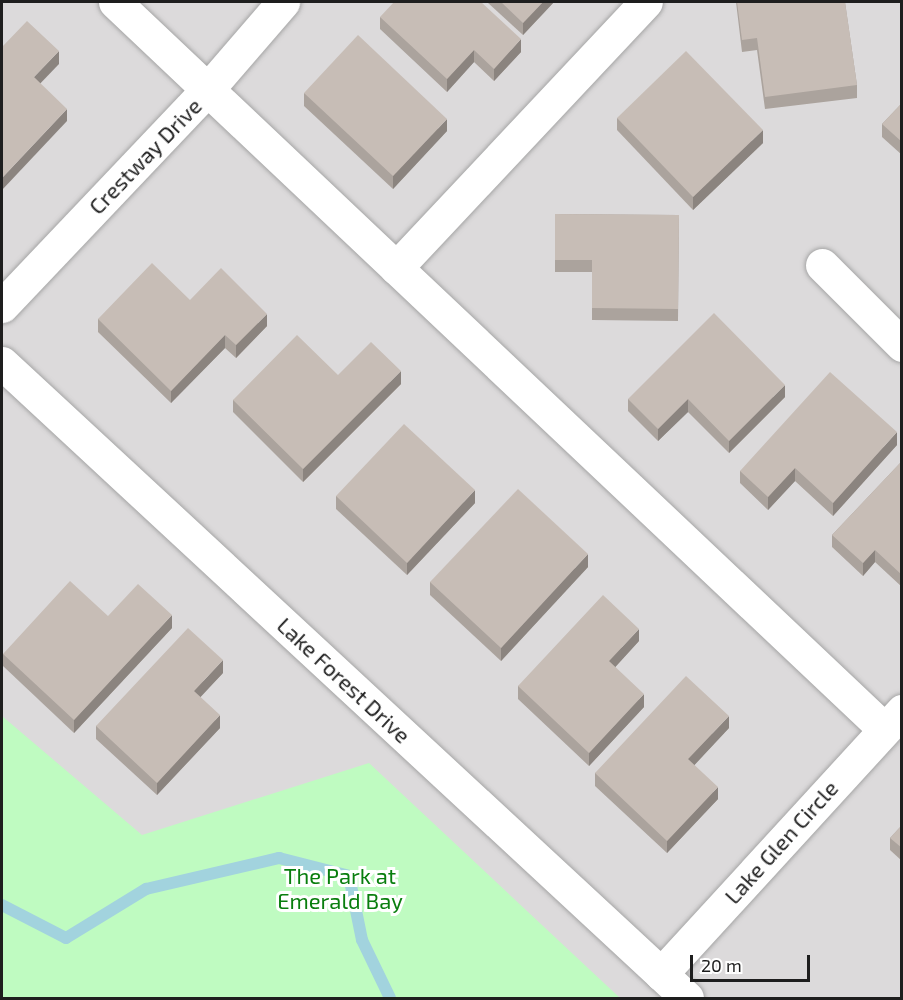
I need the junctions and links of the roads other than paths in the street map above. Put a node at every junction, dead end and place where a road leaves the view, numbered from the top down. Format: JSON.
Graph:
{"nodes":[{"id":1,"x":115,"y":2,"type":"edge"},
{"id":2,"x":283,"y":2,"type":"edge"},
{"id":3,"x":646,"y":2,"type":"edge"},
{"id":4,"x":208,"y":89,"type":"junction"},
{"id":5,"x":822,"y":265,"type":"dead end"},
{"id":6,"x":396,"y":268,"type":"junction"},
{"id":7,"x":2,"y":306,"type":"edge"},
{"id":8,"x":902,"y":345,"type":"edge"},
{"id":9,"x":2,"y":363,"type":"edge"},
{"id":10,"x":893,"y":720,"type":"edge"},
{"id":11,"x":661,"y":974,"type":"junction"},
{"id":12,"x":687,"y":999,"type":"edge"}],
"edges":[{"from":1,"to":4,"type":"street"},
{"from":2,"to":4,"type":"street","name":"Crestway Drive"},
{"from":3,"to":6,"type":"street"},
{"from":4,"to":6,"type":"street"},
{"from":4,"to":7,"type":"street","name":"Crestway Drive"},
{"from":5,"to":8,"type":"street"},
{"from":6,"to":10,"type":"street"},
{"from":9,"to":11,"type":"street","name":"Lake Forest Drive"},
{"from":10,"to":11,"type":"street","name":"Lake Glen Circle"},
{"from":11,"to":12,"type":"street","name":"Lake Forest Drive"}]}
